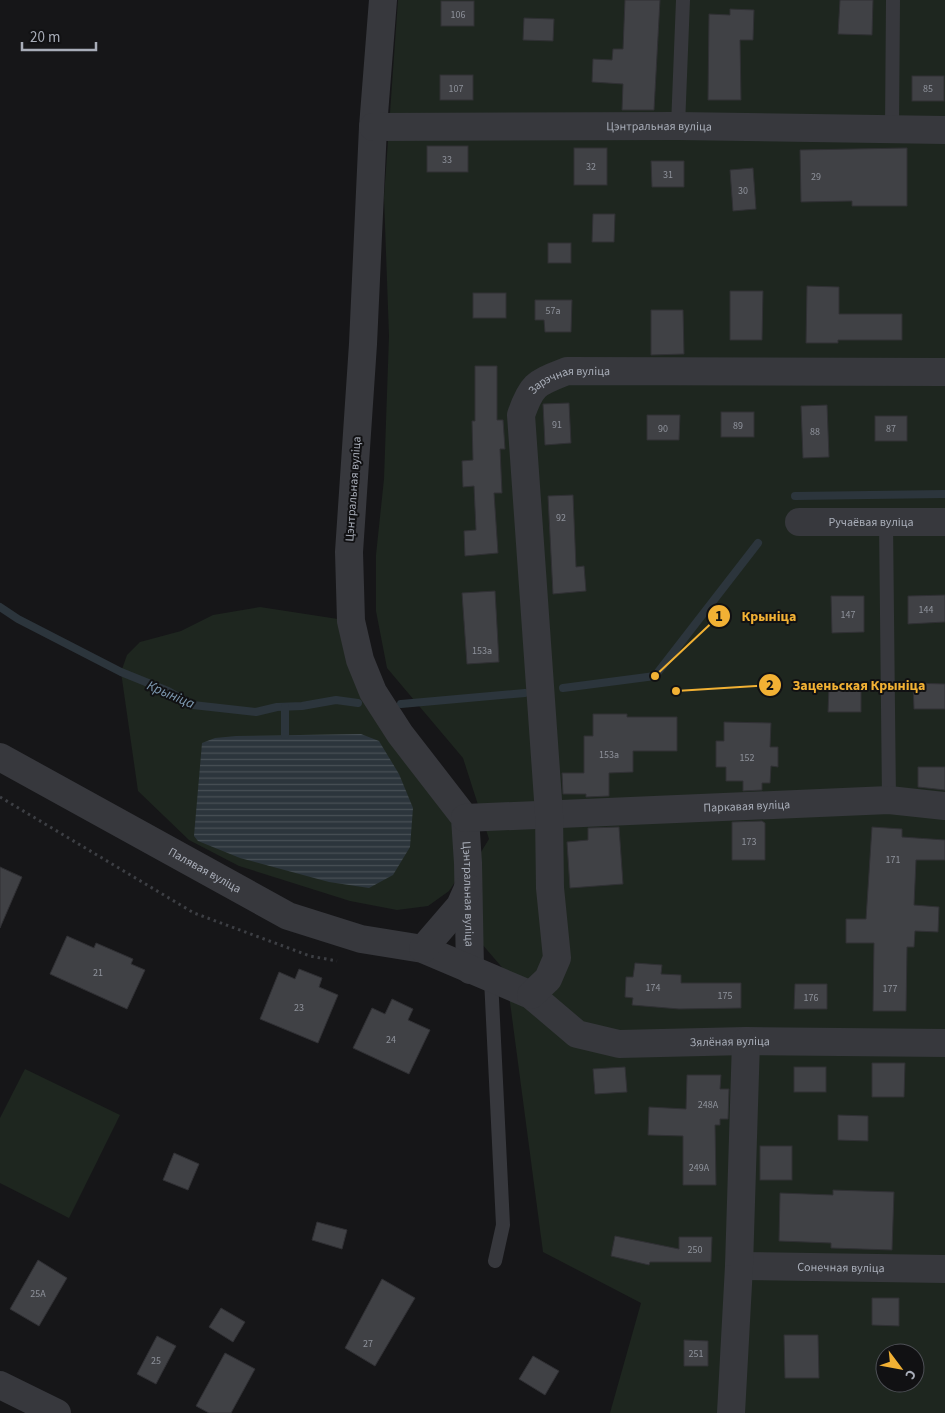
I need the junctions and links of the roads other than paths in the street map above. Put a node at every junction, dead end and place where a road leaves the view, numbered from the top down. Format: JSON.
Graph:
{"nodes":[{"id":1,"x":383,"y":0,"type":"edge"},
{"id":2,"x":683,"y":0,"type":"edge"},
{"id":3,"x":894,"y":0,"type":"edge"},
{"id":4,"x":678,"y":126,"type":"junction"},
{"id":5,"x":373,"y":127,"type":"junction"},
{"id":6,"x":892,"y":130,"type":"junction"},
{"id":7,"x":945,"y":130,"type":"edge"},
{"id":8,"x":945,"y":372,"type":"edge"},
{"id":9,"x":799,"y":522,"type":"dead end"},
{"id":10,"x":886,"y":522,"type":"junction"},
{"id":11,"x":945,"y":522,"type":"edge"},
{"id":12,"x":0,"y":757,"type":"edge"},
{"id":13,"x":889,"y":800,"type":"junction"},
{"id":14,"x":945,"y":806,"type":"edge"},
{"id":15,"x":549,"y":814,"type":"junction"},
{"id":16,"x":465,"y":818,"type":"junction"},
{"id":17,"x":468,"y":888,"type":"junction"},
{"id":18,"x":423,"y":949,"type":"junction"},
{"id":19,"x":480,"y":974,"type":"junction"},
{"id":20,"x":531,"y":995,"type":"junction"},
{"id":21,"x":746,"y":1041,"type":"junction"},
{"id":22,"x":945,"y":1043,"type":"edge"},
{"id":23,"x":495,"y":1261,"type":"dead end"},
{"id":24,"x":739,"y":1266,"type":"junction"},
{"id":25,"x":945,"y":1270,"type":"edge"},
{"id":26,"x":0,"y":1385,"type":"edge"},
{"id":27,"x":57,"y":1413,"type":"edge"},
{"id":28,"x":731,"y":1413,"type":"edge"}],
"edges":[{"from":1,"to":5,"type":"street","name":"Цэнтральная вуліца"},
{"from":2,"to":4,"type":"lane"},
{"from":3,"to":6,"type":"lane"},
{"from":4,"to":5,"type":"street","name":"Цэнтральная вуліца"},
{"from":4,"to":6,"type":"street","name":"Цэнтральная вуліца"},
{"from":5,"to":16,"type":"street","name":"Цэнтральная вуліца"},
{"from":6,"to":7,"type":"street","name":"Цэнтральная вуліца"},
{"from":8,"to":15,"type":"street","name":"Зарэчная вуліца"},
{"from":9,"to":10,"type":"street","name":"Ручаёвая вуліца"},
{"from":10,"to":11,"type":"street","name":"Ручаёвая вуліца"},
{"from":10,"to":13,"type":"lane"},
{"from":12,"to":18,"type":"street","name":"Палявая вуліца"},
{"from":13,"to":14,"type":"street","name":"Паркавая вуліца"},
{"from":13,"to":15,"type":"street","name":"Паркавая вуліца"},
{"from":15,"to":16,"type":"street"},
{"from":15,"to":20,"type":"street"},
{"from":16,"to":17,"type":"street","name":"Цэнтральная вуліца"},
{"from":17,"to":18,"type":"street"},
{"from":17,"to":19,"type":"street","name":"Цэнтральная вуліца"},
{"from":18,"to":19,"type":"street","name":"Палявая вуліца"},
{"from":19,"to":20,"type":"street","name":"Зялёная вуліца"},
{"from":19,"to":23,"type":"lane"},
{"from":20,"to":21,"type":"street","name":"Зялёная вуліца"},
{"from":21,"to":22,"type":"street","name":"Зялёная вуліца"},
{"from":21,"to":24,"type":"street"},
{"from":24,"to":25,"type":"street","name":"Сонечная вуліца"},
{"from":24,"to":28,"type":"street"},
{"from":26,"to":27,"type":"street"}]}
